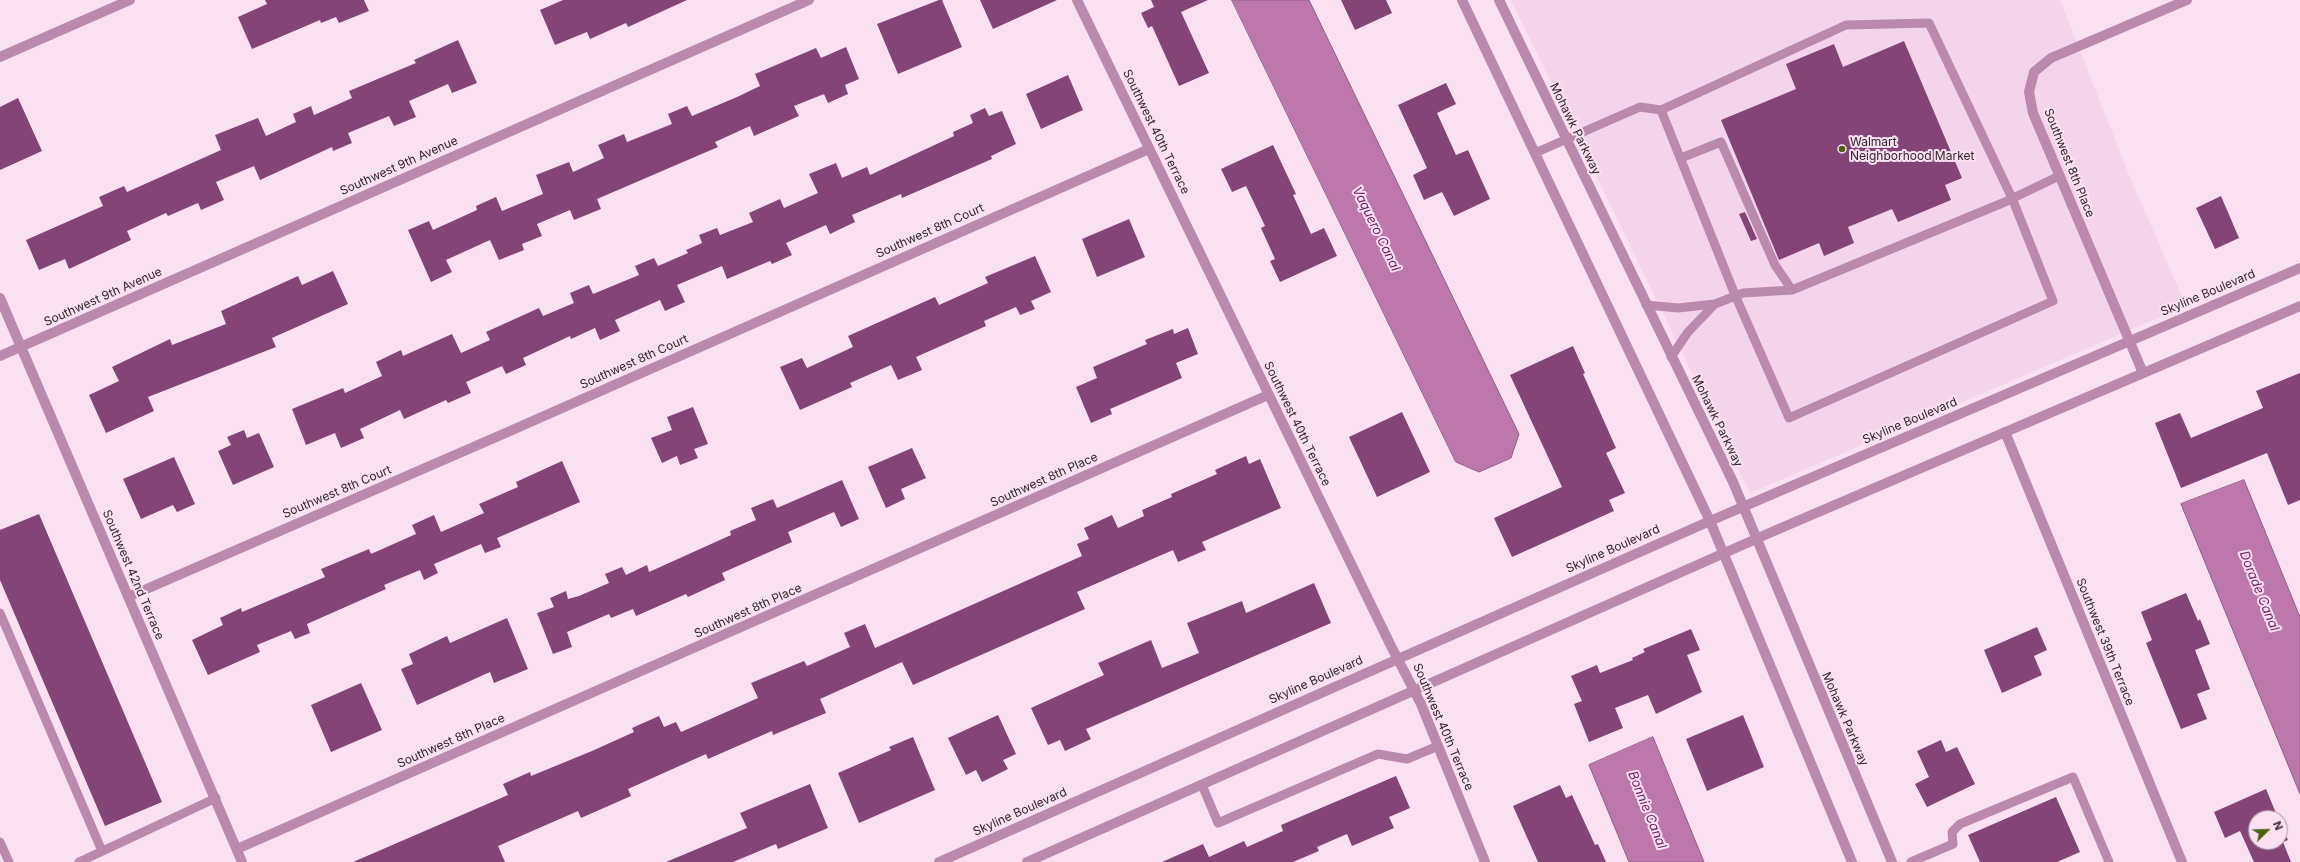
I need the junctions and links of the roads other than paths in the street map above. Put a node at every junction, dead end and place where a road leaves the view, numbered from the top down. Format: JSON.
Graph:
{"nodes":[{"id":1,"x":130,"y":0,"type":"edge"},
{"id":2,"x":809,"y":0,"type":"edge"},
{"id":3,"x":1077,"y":0,"type":"edge"},
{"id":4,"x":1462,"y":0,"type":"edge"},
{"id":5,"x":1499,"y":0,"type":"edge"},
{"id":6,"x":2187,"y":0,"type":"edge"},
{"id":7,"x":0,"y":57,"type":"edge"},
{"id":8,"x":1661,"y":110,"type":"junction"},
{"id":9,"x":1566,"y":139,"type":"junction"},
{"id":10,"x":1149,"y":149,"type":"junction"},
{"id":11,"x":1535,"y":153,"type":"junction"},
{"id":12,"x":1681,"y":158,"type":"junction"},
{"id":13,"x":2059,"y":176,"type":"junction"},
{"id":14,"x":2012,"y":198,"type":"junction"},
{"id":15,"x":2299,"y":271,"type":"edge"},
{"id":16,"x":1792,"y":290,"type":"junction"},
{"id":17,"x":1735,"y":295,"type":"junction"},
{"id":18,"x":0,"y":298,"type":"edge"},
{"id":19,"x":1715,"y":304,"type":"junction"},
{"id":20,"x":1646,"y":305,"type":"junction"},
{"id":21,"x":2300,"y":306,"type":"edge"},
{"id":22,"x":2129,"y":342,"type":"junction"},
{"id":23,"x":21,"y":347,"type":"junction"},
{"id":24,"x":0,"y":356,"type":"edge"},
{"id":25,"x":1671,"y":357,"type":"junction"},
{"id":26,"x":2143,"y":373,"type":"junction"},
{"id":27,"x":1268,"y":395,"type":"junction"},
{"id":28,"x":2005,"y":432,"type":"junction"},
{"id":29,"x":1744,"y":506,"type":"junction"},
{"id":30,"x":1710,"y":521,"type":"junction"},
{"id":31,"x":1757,"y":539,"type":"junction"},
{"id":32,"x":1723,"y":555,"type":"junction"},
{"id":33,"x":128,"y":596,"type":"junction"},
{"id":34,"x":0,"y":613,"type":"edge"},
{"id":35,"x":1398,"y":658,"type":"junction"},
{"id":36,"x":1416,"y":691,"type":"junction"},
{"id":37,"x":1438,"y":746,"type":"junction"},
{"id":38,"x":1202,"y":785,"type":"junction"},
{"id":39,"x":216,"y":798,"type":"junction"},
{"id":40,"x":0,"y":842,"type":"edge"},
{"id":41,"x":237,"y":849,"type":"junction"},
{"id":42,"x":102,"y":851,"type":"junction"},
{"id":43,"x":9,"y":862,"type":"edge"},
{"id":44,"x":79,"y":862,"type":"edge"},
{"id":45,"x":242,"y":862,"type":"edge"},
{"id":46,"x":940,"y":862,"type":"edge"},
{"id":47,"x":1027,"y":862,"type":"edge"},
{"id":48,"x":1486,"y":862,"type":"edge"},
{"id":49,"x":1852,"y":862,"type":"edge"},
{"id":50,"x":1892,"y":862,"type":"edge"},
{"id":51,"x":1911,"y":862,"type":"edge"},
{"id":52,"x":2109,"y":862,"type":"edge"},
{"id":53,"x":2182,"y":862,"type":"edge"}],
"edges":[{"from":1,"to":7,"type":"street"},
{"from":2,"to":23,"type":"street","name":"Southwest 9th Avenue"},
{"from":3,"to":10,"type":"street","name":"Southwest 40th Terrace"},
{"from":4,"to":11,"type":"street"},
{"from":5,"to":9,"type":"street","name":"Mohawk Parkway"},
{"from":6,"to":13,"type":"street","name":"Southwest 8th Place"},
{"from":8,"to":9,"type":"lane"},
{"from":8,"to":12,"type":"lane"},
{"from":8,"to":14,"type":"lane"},
{"from":9,"to":11,"type":"lane"},
{"from":9,"to":20,"type":"street","name":"Mohawk Parkway"},
{"from":10,"to":27,"type":"street","name":"Southwest 40th Terrace"},
{"from":10,"to":33,"type":"street","name":"Southwest 8th Court"},
{"from":11,"to":30,"type":"street"},
{"from":12,"to":16,"type":"lane"},
{"from":12,"to":17,"type":"lane"},
{"from":13,"to":14,"type":"lane"},
{"from":13,"to":22,"type":"street","name":"Southwest 8th Place"},
{"from":14,"to":16,"type":"lane"},
{"from":14,"to":17,"type":"lane"},
{"from":15,"to":22,"type":"street","name":"Skyline Boulevard"},
{"from":16,"to":17,"type":"lane"},
{"from":17,"to":19,"type":"lane"},
{"from":18,"to":23,"type":"street","name":"Southwest 42nd Terrace"},
{"from":19,"to":20,"type":"lane"},
{"from":19,"to":25,"type":"lane"},
{"from":20,"to":25,"type":"street","name":"Mohawk Parkway"},
{"from":21,"to":26,"type":"street"},
{"from":22,"to":26,"type":"street","name":"Southwest 8th Place"},
{"from":22,"to":29,"type":"street","name":"Skyline Boulevard"},
{"from":23,"to":24,"type":"street","name":"Southwest 9th Avenue"},
{"from":23,"to":33,"type":"street","name":"Southwest 42nd Terrace"},
{"from":25,"to":29,"type":"street","name":"Mohawk Parkway"},
{"from":26,"to":28,"type":"street"},
{"from":27,"to":35,"type":"street","name":"Southwest 40th Terrace"},
{"from":27,"to":41,"type":"street","name":"Southwest 8th Place"},
{"from":28,"to":31,"type":"street"},
{"from":28,"to":53,"type":"street","name":"Southwest 39th Terrace"},
{"from":29,"to":30,"type":"street","name":"Skyline Boulevard"},
{"from":29,"to":31,"type":"street","name":"Mohawk Parkway"},
{"from":30,"to":32,"type":"street"},
{"from":30,"to":35,"type":"street","name":"Skyline Boulevard"},
{"from":31,"to":32,"type":"street"},
{"from":31,"to":50,"type":"street","name":"Mohawk Parkway"},
{"from":32,"to":36,"type":"street"},
{"from":32,"to":49,"type":"street"},
{"from":33,"to":39,"type":"street","name":"Southwest 42nd Terrace"},
{"from":34,"to":42,"type":"lane"},
{"from":35,"to":36,"type":"street","name":"Southwest 40th Terrace"},
{"from":35,"to":46,"type":"street","name":"Skyline Boulevard"},
{"from":36,"to":37,"type":"street","name":"Southwest 40th Terrace"},
{"from":36,"to":38,"type":"street"},
{"from":37,"to":38,"type":"lane"},
{"from":37,"to":48,"type":"street","name":"Southwest 40th Terrace"},
{"from":38,"to":47,"type":"street"},
{"from":39,"to":41,"type":"street","name":"Southwest 42nd Terrace"},
{"from":39,"to":42,"type":"lane"},
{"from":40,"to":43,"type":"lane"},
{"from":41,"to":45,"type":"street","name":"Southwest 42nd Terrace"},
{"from":42,"to":44,"type":"lane"},
{"from":51,"to":52,"type":"lane"}]}
